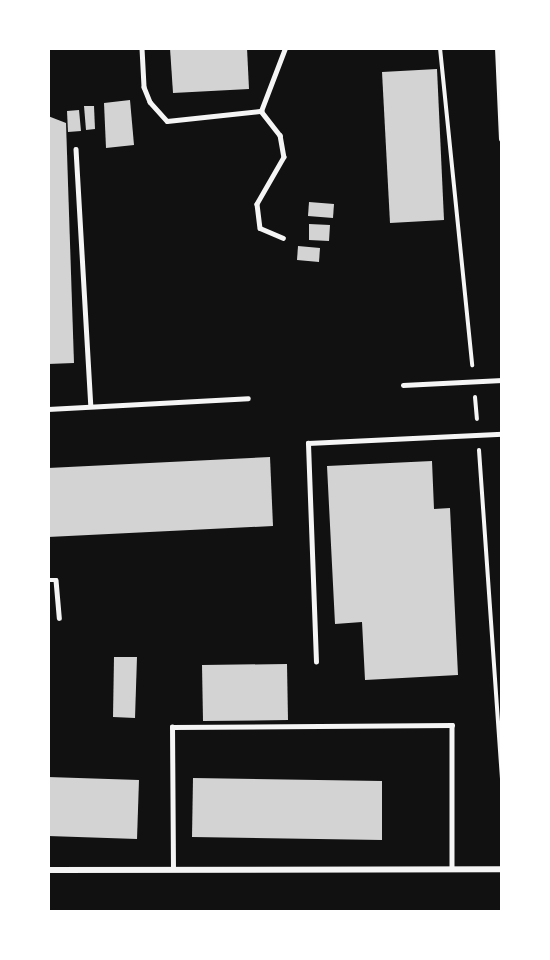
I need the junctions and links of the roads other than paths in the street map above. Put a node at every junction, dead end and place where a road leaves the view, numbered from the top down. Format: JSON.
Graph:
{"nodes":[{"id":1,"x":142,"y":48,"type":"edge"},
{"id":2,"x":285,"y":48,"type":"edge"},
{"id":3,"x":498,"y":48,"type":"edge"},
{"id":4,"x":261,"y":111,"type":"junction"},
{"id":5,"x":502,"y":139,"type":"edge"},
{"id":6,"x":76,"y":149,"type":"dead end"},
{"id":7,"x":283,"y":238,"type":"dead end"},
{"id":8,"x":502,"y":380,"type":"edge"},
{"id":9,"x":403,"y":385,"type":"dead end"},
{"id":10,"x":248,"y":398,"type":"dead end"},
{"id":11,"x":91,"y":406,"type":"junction"},
{"id":12,"x":48,"y":409,"type":"edge"},
{"id":13,"x":502,"y":434,"type":"edge"},
{"id":14,"x":48,"y":580,"type":"edge"},
{"id":15,"x":59,"y":618,"type":"dead end"},
{"id":16,"x":316,"y":662,"type":"dead end"},
{"id":17,"x":173,"y":869,"type":"junction"},
{"id":18,"x":452,"y":869,"type":"junction"},
{"id":19,"x":502,"y":869,"type":"edge"},
{"id":20,"x":48,"y":870,"type":"edge"}],
"edges":[{"from":1,"to":4,"type":"lane"},
{"from":2,"to":4,"type":"lane"},
{"from":3,"to":5,"type":"street"},
{"from":4,"to":7,"type":"lane"},
{"from":6,"to":11,"type":"lane"},
{"from":8,"to":9,"type":"lane"},
{"from":10,"to":11,"type":"lane"},
{"from":11,"to":12,"type":"lane"},
{"from":13,"to":16,"type":"lane"},
{"from":14,"to":15,"type":"lane"},
{"from":17,"to":18,"type":"street"},
{"from":17,"to":18,"type":"lane"},
{"from":17,"to":20,"type":"street"},
{"from":18,"to":19,"type":"street"}]}
